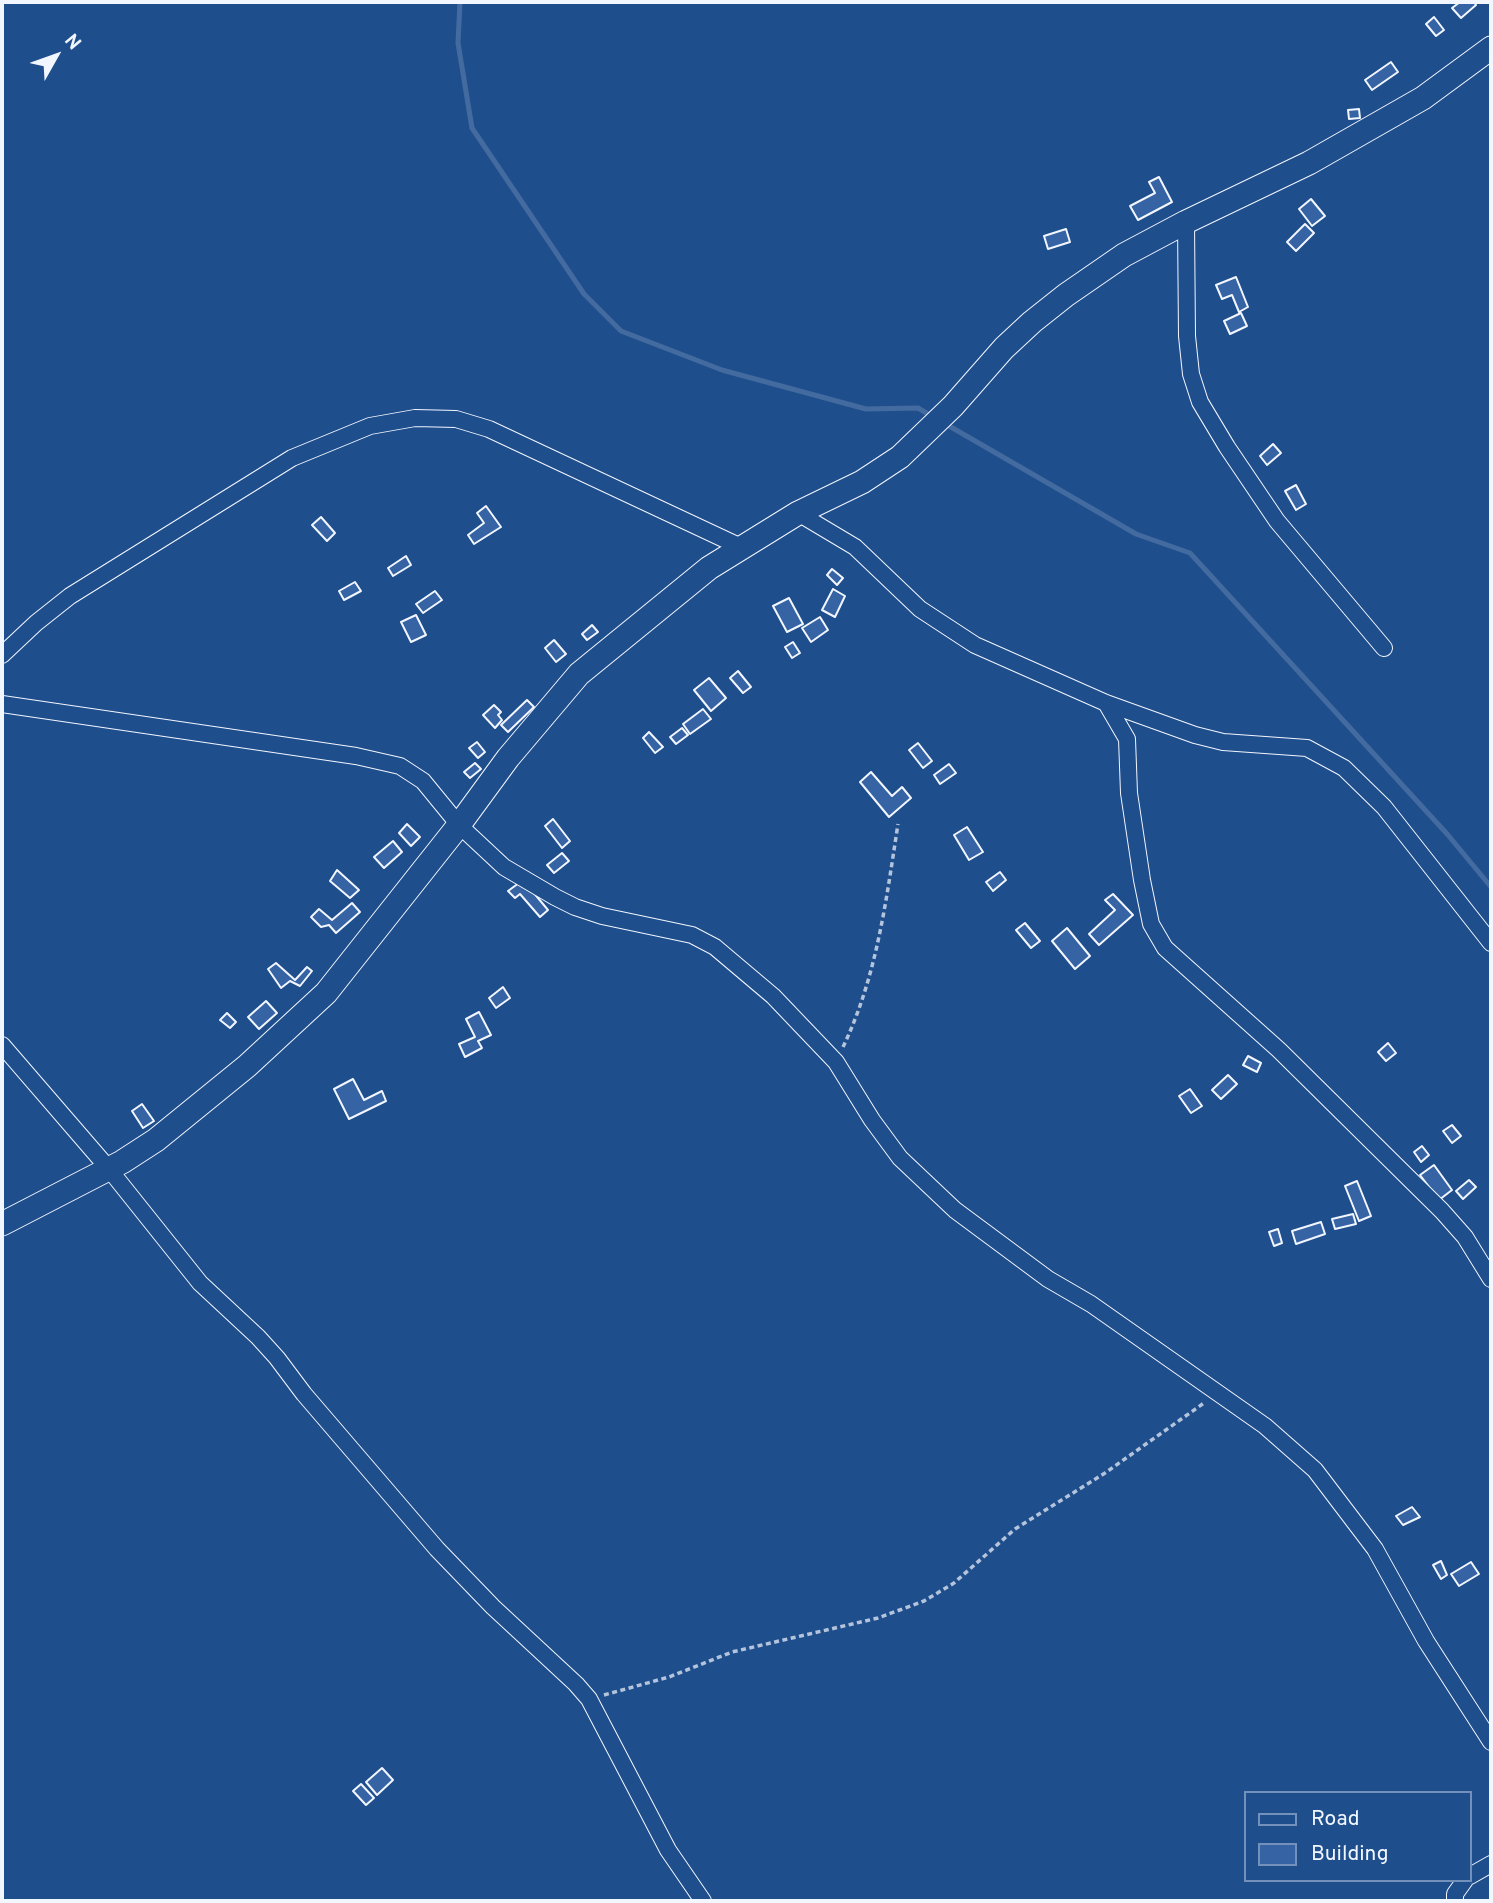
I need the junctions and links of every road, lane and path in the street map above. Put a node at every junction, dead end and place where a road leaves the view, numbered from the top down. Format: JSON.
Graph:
{"nodes":[{"id":1,"x":1491,"y":48,"type":"edge"},
{"id":2,"x":1186,"y":222,"type":"junction"},
{"id":3,"x":798,"y":513,"type":"junction"},
{"id":4,"x":741,"y":547,"type":"junction"},
{"id":5,"x":1384,"y":648,"type":"dead end"},
{"id":6,"x":2,"y":655,"type":"edge"},
{"id":7,"x":1106,"y":703,"type":"junction"},
{"id":8,"x":2,"y":704,"type":"edge"},
{"id":9,"x":898,"y":824,"type":"dead end"},
{"id":10,"x":459,"y":825,"type":"junction"},
{"id":11,"x":1491,"y":943,"type":"edge"},
{"id":12,"x":2,"y":1045,"type":"edge"},
{"id":13,"x":836,"y":1062,"type":"junction"},
{"id":14,"x":108,"y":1169,"type":"junction"},
{"id":15,"x":2,"y":1224,"type":"edge"},
{"id":16,"x":1491,"y":1279,"type":"edge"},
{"id":17,"x":1220,"y":1393,"type":"junction"},
{"id":18,"x":589,"y":1699,"type":"junction"},
{"id":19,"x":1491,"y":1742,"type":"edge"},
{"id":20,"x":1491,"y":1864,"type":"edge"},
{"id":21,"x":1472,"y":1875,"type":"edge"},
{"id":22,"x":1464,"y":1882,"type":"edge"},
{"id":23,"x":702,"y":1901,"type":"edge"},
{"id":24,"x":1455,"y":1901,"type":"edge"}],
"edges":[{"from":1,"to":2,"type":"street"},
{"from":2,"to":3,"type":"street"},
{"from":2,"to":5,"type":"street"},
{"from":3,"to":4,"type":"street"},
{"from":3,"to":7,"type":"street"},
{"from":4,"to":6,"type":"street"},
{"from":4,"to":10,"type":"street"},
{"from":7,"to":11,"type":"street"},
{"from":7,"to":16,"type":"street"},
{"from":8,"to":10,"type":"street"},
{"from":9,"to":13,"type":"path"},
{"from":10,"to":13,"type":"street"},
{"from":10,"to":14,"type":"street"},
{"from":12,"to":14,"type":"street"},
{"from":13,"to":17,"type":"street"},
{"from":14,"to":15,"type":"street"},
{"from":14,"to":18,"type":"street"},
{"from":17,"to":18,"type":"path"},
{"from":17,"to":19,"type":"street"},
{"from":18,"to":23,"type":"street"},
{"from":20,"to":21,"type":"street"},
{"from":22,"to":24,"type":"street"}]}
